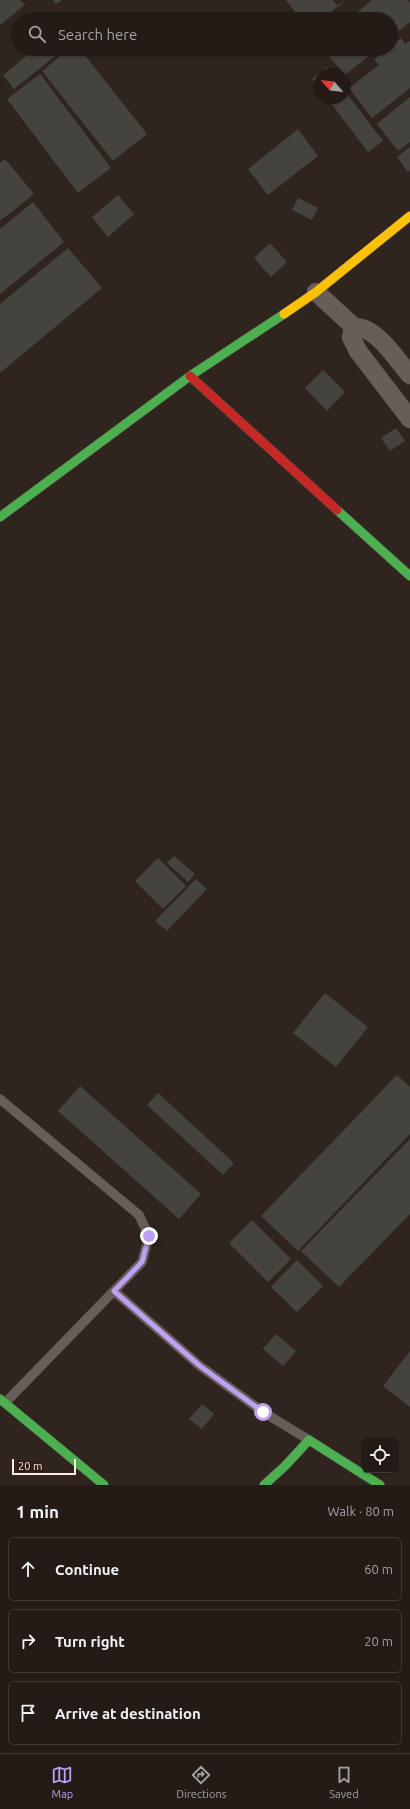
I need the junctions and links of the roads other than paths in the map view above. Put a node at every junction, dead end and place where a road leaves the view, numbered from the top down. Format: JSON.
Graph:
{"nodes":[{"id":1,"x":410,"y":216,"type":"edge"},
{"id":2,"x":316,"y":292,"type":"junction"},
{"id":3,"x":354,"y":327,"type":"junction"},
{"id":4,"x":410,"y":375,"type":"edge"},
{"id":5,"x":190,"y":376,"type":"junction"},
{"id":6,"x":404,"y":398,"type":"edge"},
{"id":7,"x":410,"y":419,"type":"edge"},
{"id":8,"x":0,"y":517,"type":"edge"},
{"id":9,"x":410,"y":576,"type":"edge"},
{"id":10,"x":0,"y":1099,"type":"edge"},
{"id":11,"x":114,"y":1291,"type":"junction"},
{"id":12,"x":2,"y":1401,"type":"edge"},
{"id":13,"x":309,"y":1440,"type":"junction"},
{"id":14,"x":104,"y":1485,"type":"edge"},
{"id":15,"x":264,"y":1485,"type":"edge"},
{"id":16,"x":380,"y":1485,"type":"edge"}],
"edges":[{"from":1,"to":2,"type":"main road"},
{"from":2,"to":3,"type":"street"},
{"from":2,"to":5,"type":"main road"},
{"from":3,"to":4,"type":"street"},
{"from":3,"to":6,"type":"street"},
{"from":5,"to":8,"type":"main road"},
{"from":5,"to":9,"type":"main road"},
{"from":6,"to":7,"type":"street"},
{"from":10,"to":11,"type":"lane"},
{"from":11,"to":12,"type":"lane"},
{"from":11,"to":13,"type":"lane"},
{"from":12,"to":14,"type":"main road"},
{"from":13,"to":15,"type":"main road"},
{"from":13,"to":16,"type":"main road"}]}
